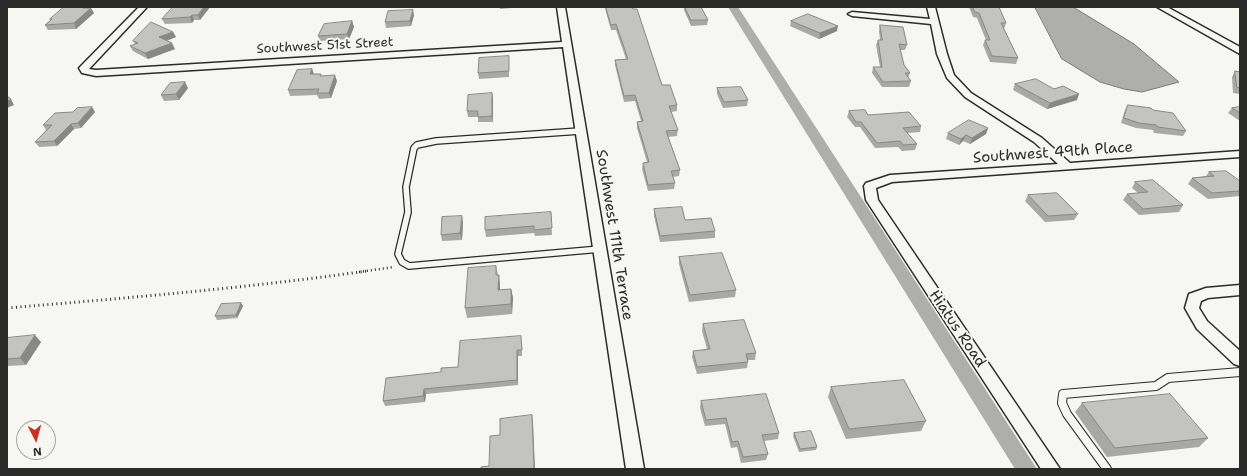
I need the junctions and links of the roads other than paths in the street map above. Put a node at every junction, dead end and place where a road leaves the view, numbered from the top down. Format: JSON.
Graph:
{"nodes":[{"id":1,"x":143,"y":7,"type":"edge"},
{"id":2,"x":561,"y":7,"type":"edge"},
{"id":3,"x":931,"y":7,"type":"edge"},
{"id":4,"x":1161,"y":7,"type":"edge"},
{"id":5,"x":852,"y":14,"type":"dead end"},
{"id":6,"x":933,"y":22,"type":"junction"},
{"id":7,"x":567,"y":44,"type":"junction"},
{"id":8,"x":1240,"y":51,"type":"edge"},
{"id":9,"x":580,"y":131,"type":"junction"},
{"id":10,"x":1240,"y":154,"type":"edge"},
{"id":11,"x":1068,"y":167,"type":"junction"},
{"id":12,"x":870,"y":186,"type":"joint"},
{"id":13,"x":600,"y":249,"type":"junction"},
{"id":14,"x":1240,"y":290,"type":"edge"},
{"id":15,"x":1240,"y":360,"type":"edge"},
{"id":16,"x":1240,"y":372,"type":"edge"},
{"id":17,"x":635,"y":469,"type":"edge"},
{"id":18,"x":1051,"y":469,"type":"edge"},
{"id":19,"x":1107,"y":469,"type":"edge"}],
"edges":[{"from":1,"to":7,"type":"street","name":"Southwest 51st Street"},
{"from":2,"to":7,"type":"street","name":"Southwest 111th Terrace"},
{"from":3,"to":6,"type":"street"},
{"from":4,"to":8,"type":"street"},
{"from":5,"to":6,"type":"street"},
{"from":6,"to":11,"type":"street"},
{"from":7,"to":9,"type":"street","name":"Southwest 111th Terrace"},
{"from":9,"to":13,"type":"street","name":"Southwest 111th Terrace"},
{"from":9,"to":13,"type":"lane"},
{"from":10,"to":11,"type":"street","name":"Southwest 49th Place"},
{"from":11,"to":12,"type":"street","name":"Southwest 49th Place"},
{"from":12,"to":18,"type":"street","name":"Hiatus Road"},
{"from":13,"to":17,"type":"street","name":"Southwest 111th Terrace"},
{"from":14,"to":15,"type":"street"},
{"from":16,"to":19,"type":"lane"}]}
